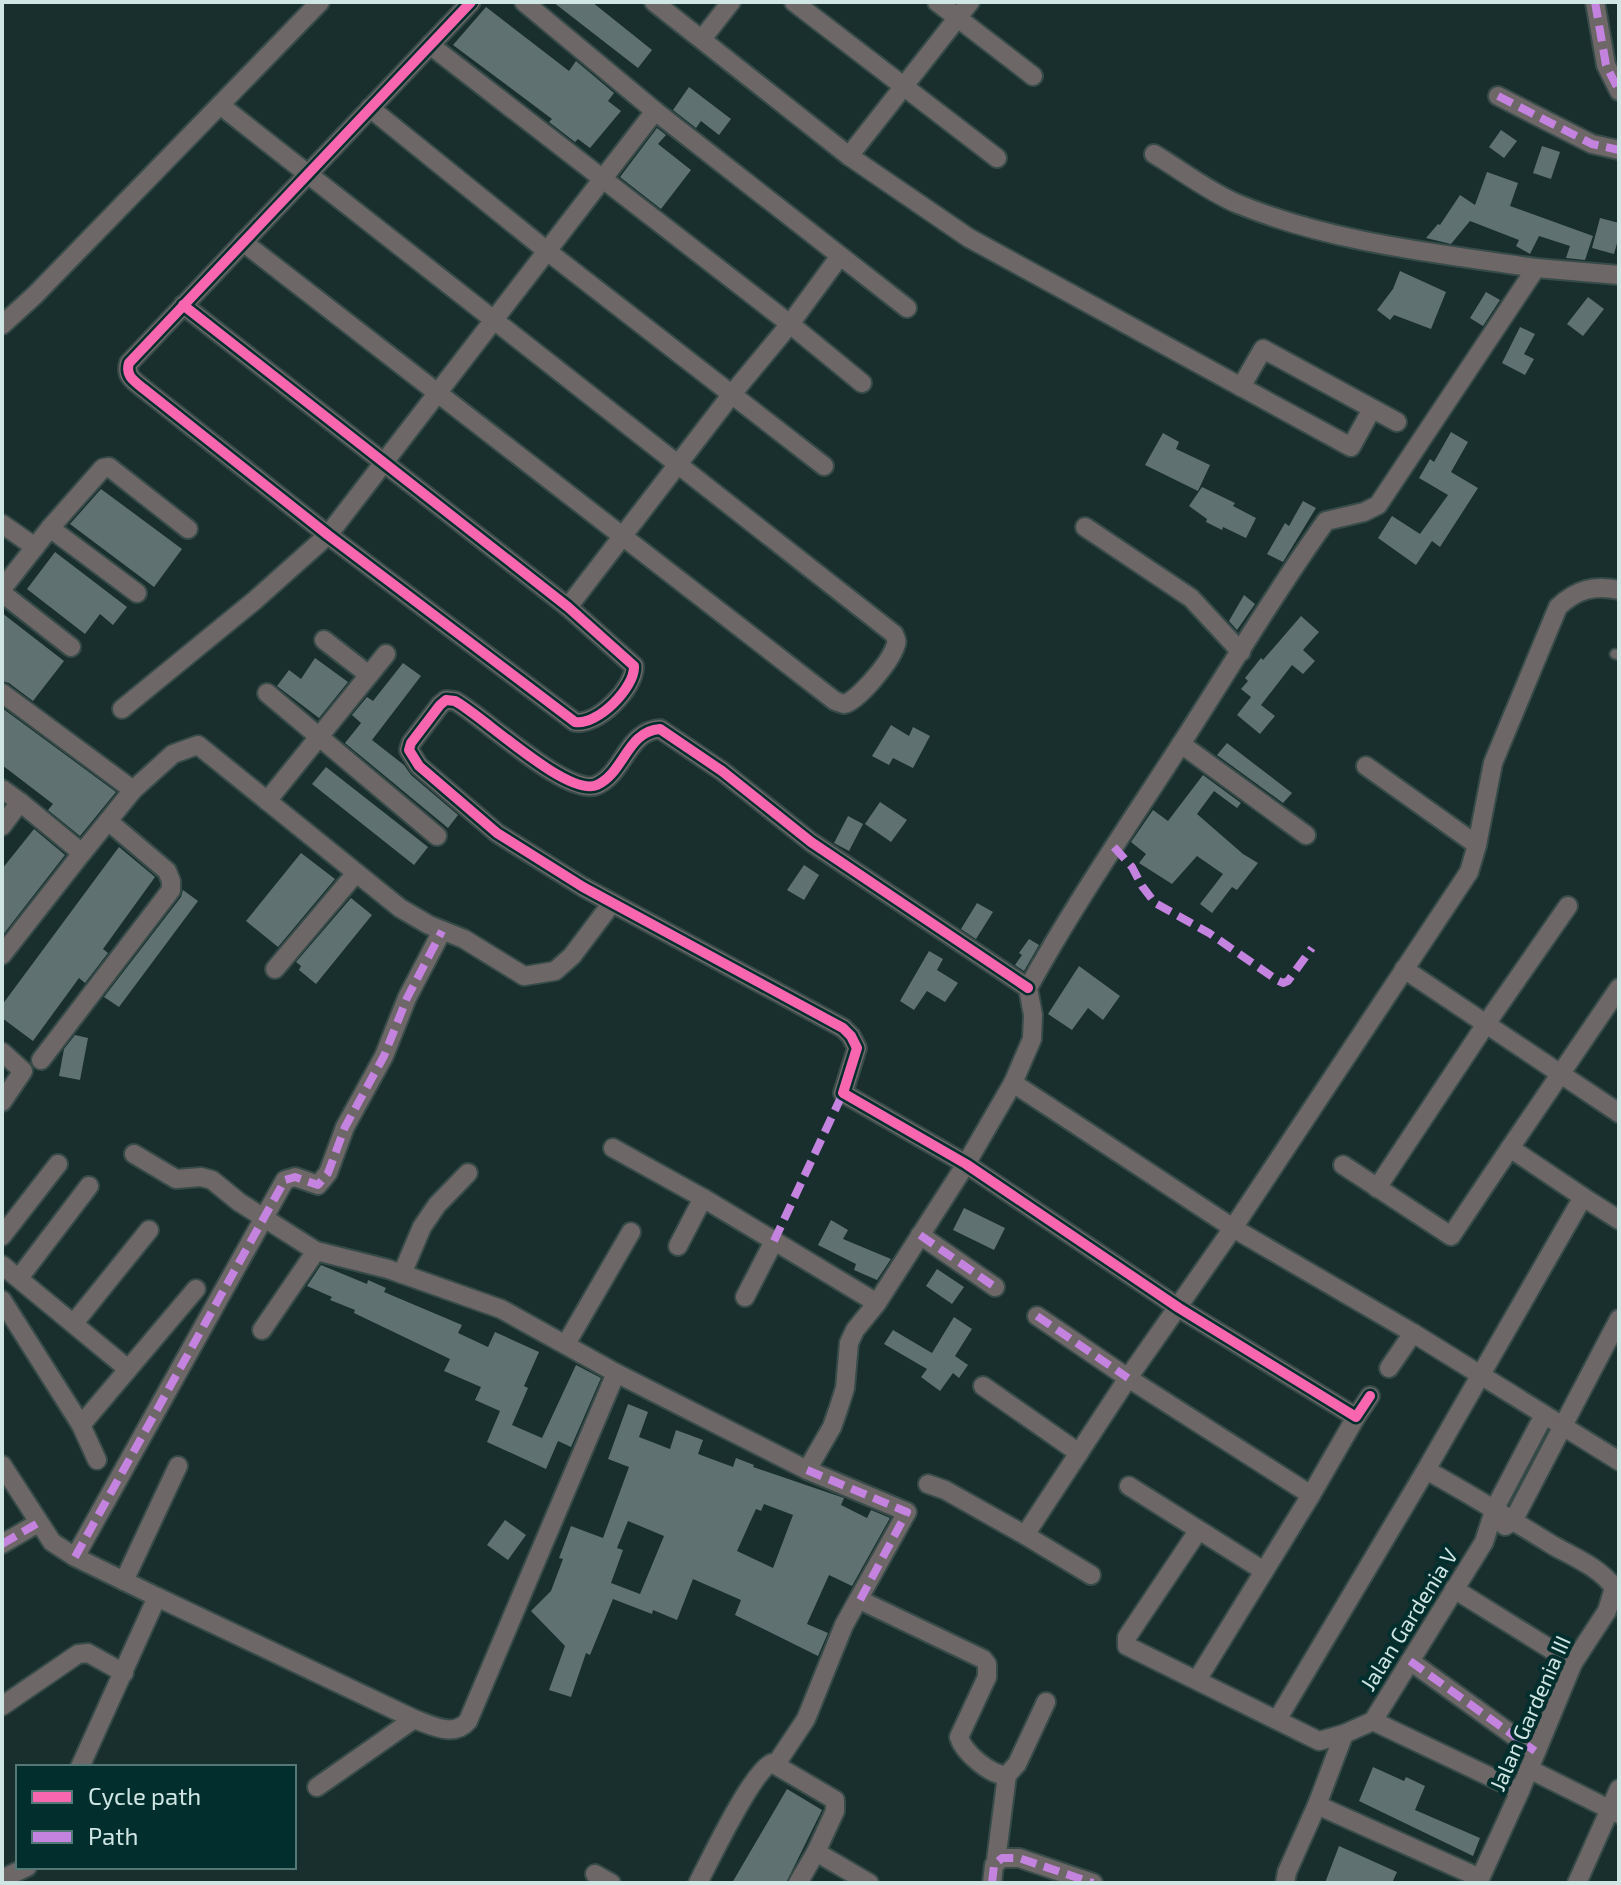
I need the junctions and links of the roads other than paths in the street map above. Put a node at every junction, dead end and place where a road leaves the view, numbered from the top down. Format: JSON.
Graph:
{"nodes":[{"id":1,"x":320,"y":2,"type":"edge"},
{"id":2,"x":471,"y":2,"type":"edge"},
{"id":3,"x":524,"y":2,"type":"edge"},
{"id":4,"x":654,"y":2,"type":"edge"},
{"id":5,"x":731,"y":2,"type":"edge"},
{"id":6,"x":794,"y":2,"type":"edge"},
{"id":7,"x":937,"y":2,"type":"edge"},
{"id":8,"x":970,"y":2,"type":"edge"},
{"id":9,"x":1595,"y":2,"type":"edge"},
{"id":10,"x":958,"y":18,"type":"junction"},
{"id":11,"x":702,"y":39,"type":"junction"},
{"id":12,"x":430,"y":45,"type":"junction"},
{"id":13,"x":1033,"y":76,"type":"dead end"},
{"id":14,"x":903,"y":86,"type":"junction"},
{"id":15,"x":1619,"y":91,"type":"edge"},
{"id":16,"x":1498,"y":96,"type":"dead end"},
{"id":17,"x":220,"y":105,"type":"junction"},
{"id":18,"x":370,"y":108,"type":"junction"},
{"id":19,"x":655,"y":111,"type":"junction"},
{"id":20,"x":1619,"y":150,"type":"edge"},
{"id":21,"x":1154,"y":154,"type":"dead end"},
{"id":22,"x":849,"y":156,"type":"junction"},
{"id":23,"x":997,"y":158,"type":"dead end"},
{"id":24,"x":308,"y":174,"type":"junction"},
{"id":25,"x":601,"y":180,"type":"junction"},
{"id":26,"x":243,"y":242,"type":"junction"},
{"id":27,"x":547,"y":251,"type":"junction"},
{"id":28,"x":840,"y":256,"type":"junction"},
{"id":29,"x":1536,"y":268,"type":"junction"},
{"id":30,"x":1619,"y":275,"type":"edge"},
{"id":31,"x":183,"y":305,"type":"junction"},
{"id":32,"x":907,"y":308,"type":"dead end"},
{"id":33,"x":494,"y":320,"type":"junction"},
{"id":34,"x":790,"y":324,"type":"junction"},
{"id":35,"x":2,"y":325,"type":"edge"},
{"id":36,"x":862,"y":383,"type":"dead end"},
{"id":37,"x":1241,"y":387,"type":"junction"},
{"id":38,"x":437,"y":394,"type":"junction"},
{"id":39,"x":732,"y":394,"type":"junction"},
{"id":40,"x":1372,"y":409,"type":"junction"},
{"id":41,"x":1397,"y":422,"type":"dead end"},
{"id":42,"x":383,"y":464,"type":"junction"},
{"id":43,"x":678,"y":465,"type":"junction"},
{"id":44,"x":824,"y":466,"type":"dead end"},
{"id":45,"x":2,"y":524,"type":"edge"},
{"id":46,"x":1085,"y":527,"type":"dead end"},
{"id":47,"x":50,"y":528,"type":"junction"},
{"id":48,"x":188,"y":529,"type":"dead end"},
{"id":49,"x":328,"y":535,"type":"junction"},
{"id":50,"x":624,"y":536,"type":"junction"},
{"id":51,"x":35,"y":547,"type":"junction"},
{"id":52,"x":1619,"y":590,"type":"edge"},
{"id":53,"x":2,"y":591,"type":"edge"},
{"id":54,"x":137,"y":593,"type":"dead end"},
{"id":55,"x":568,"y":607,"type":"junction"},
{"id":56,"x":324,"y":640,"type":"dead end"},
{"id":57,"x":71,"y":647,"type":"dead end"},
{"id":58,"x":1241,"y":652,"type":"junction"},
{"id":59,"x":386,"y":654,"type":"dead end"},
{"id":60,"x":369,"y":675,"type":"junction"},
{"id":61,"x":2,"y":693,"type":"edge"},
{"id":62,"x":267,"y":693,"type":"dead end"},
{"id":63,"x":122,"y":709,"type":"dead end"},
{"id":64,"x":318,"y":738,"type":"junction"},
{"id":65,"x":1181,"y":744,"type":"junction"},
{"id":66,"x":1366,"y":766,"type":"dead end"},
{"id":67,"x":2,"y":789,"type":"edge"},
{"id":68,"x":133,"y":790,"type":"junction"},
{"id":69,"x":267,"y":801,"type":"junction"},
{"id":70,"x":20,"y":802,"type":"junction"},
{"id":71,"x":108,"y":821,"type":"junction"},
{"id":72,"x":2,"y":826,"type":"edge"},
{"id":73,"x":1306,"y":835,"type":"dead end"},
{"id":74,"x":437,"y":836,"type":"dead end"},
{"id":75,"x":1477,"y":845,"type":"junction"},
{"id":76,"x":82,"y":853,"type":"junction"},
{"id":77,"x":356,"y":873,"type":"junction"},
{"id":78,"x":612,"y":903,"type":"junction"},
{"id":79,"x":1568,"y":906,"type":"dead end"},
{"id":80,"x":442,"y":931,"type":"junction"},
{"id":81,"x":2,"y":955,"type":"edge"},
{"id":82,"x":275,"y":969,"type":"dead end"},
{"id":83,"x":1404,"y":969,"type":"junction"},
{"id":84,"x":1028,"y":988,"type":"junction"},
{"id":85,"x":1619,"y":988,"type":"edge"},
{"id":86,"x":1486,"y":1024,"type":"junction"},
{"id":87,"x":2,"y":1052,"type":"edge"},
{"id":88,"x":41,"y":1060,"type":"dead end"},
{"id":89,"x":1561,"y":1074,"type":"junction"},
{"id":90,"x":1013,"y":1083,"type":"junction"},
{"id":91,"x":2,"y":1102,"type":"edge"},
{"id":92,"x":1619,"y":1113,"type":"edge"},
{"id":93,"x":613,"y":1148,"type":"dead end"},
{"id":94,"x":1510,"y":1148,"type":"junction"},
{"id":95,"x":134,"y":1154,"type":"dead end"},
{"id":96,"x":58,"y":1164,"type":"dead end"},
{"id":97,"x":966,"y":1164,"type":"junction"},
{"id":98,"x":1343,"y":1165,"type":"dead end"},
{"id":99,"x":468,"y":1173,"type":"dead end"},
{"id":100,"x":89,"y":1186,"type":"dead end"},
{"id":101,"x":1377,"y":1188,"type":"junction"},
{"id":102,"x":1583,"y":1197,"type":"junction"},
{"id":103,"x":703,"y":1198,"type":"junction"},
{"id":104,"x":265,"y":1219,"type":"junction"},
{"id":105,"x":1619,"y":1220,"type":"edge"},
{"id":106,"x":1233,"y":1228,"type":"junction"},
{"id":107,"x":149,"y":1230,"type":"dead end"},
{"id":108,"x":631,"y":1232,"type":"dead end"},
{"id":109,"x":920,"y":1235,"type":"junction"},
{"id":110,"x":2,"y":1236,"type":"edge"},
{"id":111,"x":774,"y":1241,"type":"junction"},
{"id":112,"x":678,"y":1246,"type":"dead end"},
{"id":113,"x":316,"y":1251,"type":"junction"},
{"id":114,"x":2,"y":1265,"type":"edge"},
{"id":115,"x":402,"y":1274,"type":"junction"},
{"id":116,"x":19,"y":1278,"type":"junction"},
{"id":117,"x":995,"y":1287,"type":"dead end"},
{"id":118,"x":196,"y":1289,"type":"dead end"},
{"id":119,"x":745,"y":1297,"type":"dead end"},
{"id":120,"x":2,"y":1300,"type":"edge"},
{"id":121,"x":877,"y":1303,"type":"junction"},
{"id":122,"x":1179,"y":1308,"type":"junction"},
{"id":123,"x":1037,"y":1316,"type":"dead end"},
{"id":124,"x":1619,"y":1319,"type":"edge"},
{"id":125,"x":74,"y":1323,"type":"junction"},
{"id":126,"x":262,"y":1330,"type":"dead end"},
{"id":127,"x":1413,"y":1333,"type":"junction"},
{"id":128,"x":566,"y":1344,"type":"junction"},
{"id":129,"x":1389,"y":1368,"type":"dead end"},
{"id":130,"x":128,"y":1369,"type":"junction"},
{"id":131,"x":616,"y":1373,"type":"junction"},
{"id":132,"x":1482,"y":1377,"type":"junction"},
{"id":133,"x":1128,"y":1378,"type":"junction"},
{"id":134,"x":983,"y":1386,"type":"dead end"},
{"id":135,"x":1370,"y":1396,"type":"dead end"},
{"id":136,"x":1544,"y":1415,"type":"junction"},
{"id":137,"x":1356,"y":1417,"type":"junction"},
{"id":138,"x":81,"y":1425,"type":"junction"},
{"id":139,"x":1563,"y":1426,"type":"junction"},
{"id":140,"x":1079,"y":1453,"type":"junction"},
{"id":141,"x":97,"y":1460,"type":"dead end"},
{"id":142,"x":1619,"y":1461,"type":"edge"},
{"id":143,"x":2,"y":1465,"type":"edge"},
{"id":144,"x":178,"y":1466,"type":"dead end"},
{"id":145,"x":807,"y":1470,"type":"junction"},
{"id":146,"x":1426,"y":1470,"type":"junction"},
{"id":147,"x":928,"y":1484,"type":"dead end"},
{"id":148,"x":1129,"y":1486,"type":"dead end"},
{"id":149,"x":1311,"y":1495,"type":"junction"},
{"id":150,"x":1495,"y":1508,"type":"junction"},
{"id":151,"x":1513,"y":1521,"type":"junction"},
{"id":152,"x":38,"y":1523,"type":"junction"},
{"id":153,"x":1198,"y":1531,"type":"junction"},
{"id":154,"x":1025,"y":1535,"type":"junction"},
{"id":155,"x":1484,"y":1542,"type":"junction"},
{"id":156,"x":2,"y":1544,"type":"edge"},
{"id":157,"x":75,"y":1557,"type":"junction"},
{"id":158,"x":1264,"y":1571,"type":"junction"},
{"id":159,"x":1091,"y":1575,"type":"dead end"},
{"id":160,"x":124,"y":1581,"type":"junction"},
{"id":161,"x":1454,"y":1589,"type":"junction"},
{"id":162,"x":157,"y":1597,"type":"junction"},
{"id":163,"x":860,"y":1600,"type":"junction"},
{"id":164,"x":1410,"y":1661,"type":"junction"},
{"id":165,"x":1573,"y":1663,"type":"junction"},
{"id":166,"x":124,"y":1673,"type":"junction"},
{"id":167,"x":1197,"y":1680,"type":"junction"},
{"id":168,"x":1046,"y":1702,"type":"dead end"},
{"id":169,"x":2,"y":1706,"type":"edge"},
{"id":170,"x":414,"y":1719,"type":"junction"},
{"id":171,"x":1277,"y":1720,"type":"junction"},
{"id":172,"x":1373,"y":1721,"type":"junction"},
{"id":173,"x":1344,"y":1734,"type":"junction"},
{"id":174,"x":1532,"y":1760,"type":"junction"},
{"id":175,"x":776,"y":1764,"type":"junction"},
{"id":176,"x":81,"y":1765,"type":"edge"},
{"id":177,"x":1007,"y":1775,"type":"junction"},
{"id":178,"x":317,"y":1787,"type":"dead end"},
{"id":179,"x":1619,"y":1789,"type":"edge"},
{"id":180,"x":1520,"y":1791,"type":"junction"},
{"id":181,"x":1317,"y":1805,"type":"junction"},
{"id":182,"x":1614,"y":1812,"type":"edge"},
{"id":183,"x":816,"y":1852,"type":"junction"},
{"id":184,"x":996,"y":1861,"type":"junction"},
{"id":185,"x":1479,"y":1881,"type":"edge"},
{"id":186,"x":698,"y":1883,"type":"edge"},
{"id":187,"x":798,"y":1883,"type":"edge"},
{"id":188,"x":869,"y":1883,"type":"edge"},
{"id":189,"x":992,"y":1883,"type":"edge"},
{"id":190,"x":1093,"y":1883,"type":"edge"},
{"id":191,"x":1285,"y":1883,"type":"edge"},
{"id":192,"x":1577,"y":1883,"type":"edge"}],
"edges":[{"from":1,"to":17,"type":"street"},
{"from":2,"to":12,"type":"street"},
{"from":3,"to":19,"type":"street"},
{"from":4,"to":11,"type":"street"},
{"from":5,"to":11,"type":"street"},
{"from":6,"to":14,"type":"street"},
{"from":7,"to":10,"type":"street"},
{"from":8,"to":10,"type":"street"},
{"from":9,"to":15,"type":"street"},
{"from":10,"to":13,"type":"street"},
{"from":10,"to":14,"type":"street"},
{"from":11,"to":22,"type":"street"},
{"from":12,"to":18,"type":"street"},
{"from":12,"to":25,"type":"street"},
{"from":14,"to":22,"type":"street"},
{"from":14,"to":23,"type":"street"},
{"from":16,"to":20,"type":"street"},
{"from":17,"to":24,"type":"street"},
{"from":17,"to":35,"type":"street"},
{"from":18,"to":24,"type":"street"},
{"from":18,"to":27,"type":"street"},
{"from":19,"to":25,"type":"street"},
{"from":19,"to":28,"type":"street"},
{"from":21,"to":29,"type":"street"},
{"from":22,"to":37,"type":"street"},
{"from":24,"to":26,"type":"street"},
{"from":24,"to":33,"type":"street"},
{"from":25,"to":27,"type":"street"},
{"from":25,"to":34,"type":"street"},
{"from":26,"to":31,"type":"street"},
{"from":26,"to":38,"type":"street"},
{"from":27,"to":33,"type":"street"},
{"from":27,"to":39,"type":"street"},
{"from":28,"to":32,"type":"street"},
{"from":28,"to":34,"type":"street"},
{"from":29,"to":30,"type":"street"},
{"from":29,"to":58,"type":"street"},
{"from":31,"to":42,"type":"street"},
{"from":31,"to":49,"type":"street"},
{"from":33,"to":38,"type":"street"},
{"from":33,"to":43,"type":"street"},
{"from":34,"to":36,"type":"street"},
{"from":34,"to":39,"type":"street"},
{"from":37,"to":40,"type":"street"},
{"from":37,"to":40,"type":"street"},
{"from":38,"to":42,"type":"street"},
{"from":38,"to":50,"type":"street"},
{"from":39,"to":43,"type":"street"},
{"from":39,"to":44,"type":"street"},
{"from":40,"to":41,"type":"street"},
{"from":42,"to":49,"type":"street"},
{"from":42,"to":55,"type":"street"},
{"from":43,"to":50,"type":"street"},
{"from":43,"to":50,"type":"street"},
{"from":45,"to":51,"type":"street"},
{"from":46,"to":58,"type":"street"},
{"from":47,"to":48,"type":"street"},
{"from":47,"to":51,"type":"street"},
{"from":47,"to":54,"type":"street"},
{"from":49,"to":55,"type":"street"},
{"from":49,"to":63,"type":"street"},
{"from":50,"to":55,"type":"street"},
{"from":51,"to":53,"type":"street"},
{"from":52,"to":75,"type":"street"},
{"from":53,"to":57,"type":"street"},
{"from":56,"to":60,"type":"street"},
{"from":58,"to":65,"type":"street"},
{"from":59,"to":60,"type":"street"},
{"from":60,"to":64,"type":"street"},
{"from":61,"to":68,"type":"street"},
{"from":62,"to":64,"type":"street"},
{"from":64,"to":69,"type":"street"},
{"from":64,"to":74,"type":"street"},
{"from":65,"to":73,"type":"street"},
{"from":65,"to":84,"type":"street"},
{"from":66,"to":75,"type":"street"},
{"from":67,"to":70,"type":"street"},
{"from":68,"to":69,"type":"street"},
{"from":68,"to":71,"type":"street"},
{"from":69,"to":77,"type":"street"},
{"from":70,"to":72,"type":"street"},
{"from":70,"to":76,"type":"street"},
{"from":71,"to":76,"type":"street"},
{"from":71,"to":88,"type":"street"},
{"from":75,"to":83,"type":"street"},
{"from":76,"to":81,"type":"street"},
{"from":77,"to":80,"type":"street"},
{"from":77,"to":82,"type":"street"},
{"from":78,"to":80,"type":"street"},
{"from":78,"to":84,"type":"street"},
{"from":78,"to":97,"type":"street"},
{"from":79,"to":86,"type":"street"},
{"from":80,"to":104,"type":"street"},
{"from":83,"to":86,"type":"street"},
{"from":83,"to":106,"type":"street"},
{"from":84,"to":90,"type":"street"},
{"from":85,"to":89,"type":"street"},
{"from":86,"to":89,"type":"street"},
{"from":86,"to":101,"type":"street"},
{"from":87,"to":91,"type":"street"},
{"from":89,"to":92,"type":"street"},
{"from":89,"to":94,"type":"street"},
{"from":90,"to":97,"type":"street"},
{"from":90,"to":106,"type":"street"},
{"from":93,"to":103,"type":"street"},
{"from":94,"to":101,"type":"street"},
{"from":94,"to":102,"type":"street"},
{"from":95,"to":104,"type":"street"},
{"from":96,"to":110,"type":"street"},
{"from":97,"to":109,"type":"street"},
{"from":97,"to":122,"type":"street"},
{"from":98,"to":101,"type":"street"},
{"from":99,"to":115,"type":"street"},
{"from":100,"to":116,"type":"street"},
{"from":102,"to":105,"type":"street"},
{"from":102,"to":132,"type":"street"},
{"from":103,"to":111,"type":"street"},
{"from":103,"to":112,"type":"street"},
{"from":104,"to":113,"type":"street"},
{"from":104,"to":157,"type":"street"},
{"from":106,"to":122,"type":"street"},
{"from":106,"to":127,"type":"street"},
{"from":107,"to":125,"type":"street"},
{"from":108,"to":128,"type":"street"},
{"from":109,"to":117,"type":"street"},
{"from":109,"to":121,"type":"street"},
{"from":111,"to":119,"type":"street"},
{"from":111,"to":121,"type":"street"},
{"from":113,"to":115,"type":"street"},
{"from":113,"to":126,"type":"street"},
{"from":114,"to":116,"type":"street"},
{"from":115,"to":128,"type":"street"},
{"from":116,"to":125,"type":"street"},
{"from":118,"to":130,"type":"street"},
{"from":120,"to":138,"type":"street"},
{"from":121,"to":145,"type":"street"},
{"from":122,"to":133,"type":"street"},
{"from":122,"to":137,"type":"street"},
{"from":123,"to":133,"type":"street"},
{"from":124,"to":139,"type":"street"},
{"from":125,"to":130,"type":"street"},
{"from":127,"to":129,"type":"street"},
{"from":127,"to":132,"type":"street"},
{"from":128,"to":131,"type":"street"},
{"from":130,"to":138,"type":"street"},
{"from":131,"to":145,"type":"street"},
{"from":131,"to":170,"type":"street"},
{"from":132,"to":136,"type":"street"},
{"from":132,"to":146,"type":"street"},
{"from":133,"to":140,"type":"street"},
{"from":133,"to":149,"type":"street"},
{"from":134,"to":140,"type":"street"},
{"from":135,"to":137,"type":"street"},
{"from":136,"to":139,"type":"street"},
{"from":136,"to":150,"type":"street"},
{"from":137,"to":149,"type":"street"},
{"from":138,"to":141,"type":"street"},
{"from":139,"to":142,"type":"street"},
{"from":139,"to":151,"type":"street"},
{"from":140,"to":154,"type":"street"},
{"from":143,"to":152,"type":"street"},
{"from":144,"to":160,"type":"street"},
{"from":145,"to":163,"type":"street"},
{"from":146,"to":150,"type":"street"},
{"from":146,"to":171,"type":"street"},
{"from":147,"to":154,"type":"street"},
{"from":148,"to":153,"type":"street"},
{"from":149,"to":158,"type":"street"},
{"from":150,"to":151,"type":"street"},
{"from":150,"to":155,"type":"street"},
{"from":151,"to":155,"type":"street"},
{"from":151,"to":165,"type":"street","name":"Jalan Gardenia III"},
{"from":152,"to":156,"type":"street"},
{"from":152,"to":157,"type":"street"},
{"from":153,"to":158,"type":"street"},
{"from":153,"to":167,"type":"street"},
{"from":154,"to":159,"type":"street"},
{"from":155,"to":161,"type":"street","name":"Jalan Gardenia V"},
{"from":157,"to":160,"type":"street"},
{"from":158,"to":167,"type":"street"},
{"from":160,"to":162,"type":"street"},
{"from":161,"to":164,"type":"street","name":"Jalan Gardenia V"},
{"from":161,"to":165,"type":"street"},
{"from":162,"to":166,"type":"street"},
{"from":162,"to":170,"type":"street"},
{"from":163,"to":175,"type":"street"},
{"from":163,"to":177,"type":"street"},
{"from":164,"to":172,"type":"street","name":"Jalan Gardenia V"},
{"from":164,"to":174,"type":"street"},
{"from":165,"to":174,"type":"street","name":"Jalan Gardenia III"},
{"from":166,"to":169,"type":"street"},
{"from":166,"to":176,"type":"street"},
{"from":167,"to":171,"type":"street"},
{"from":168,"to":177,"type":"street"},
{"from":170,"to":178,"type":"street"},
{"from":171,"to":173,"type":"street"},
{"from":172,"to":173,"type":"street"},
{"from":172,"to":180,"type":"street"},
{"from":173,"to":181,"type":"street"},
{"from":174,"to":180,"type":"street","name":"Jalan Gardenia III"},
{"from":174,"to":182,"type":"street"},
{"from":175,"to":183,"type":"street"},
{"from":175,"to":186,"type":"street"},
{"from":177,"to":184,"type":"street"},
{"from":179,"to":182,"type":"street"},
{"from":180,"to":185,"type":"street","name":"Jalan Gardenia III"},
{"from":181,"to":185,"type":"street"},
{"from":181,"to":191,"type":"street"},
{"from":182,"to":192,"type":"street"},
{"from":183,"to":187,"type":"street"},
{"from":183,"to":188,"type":"street"},
{"from":184,"to":189,"type":"street"},
{"from":184,"to":190,"type":"street"}]}
